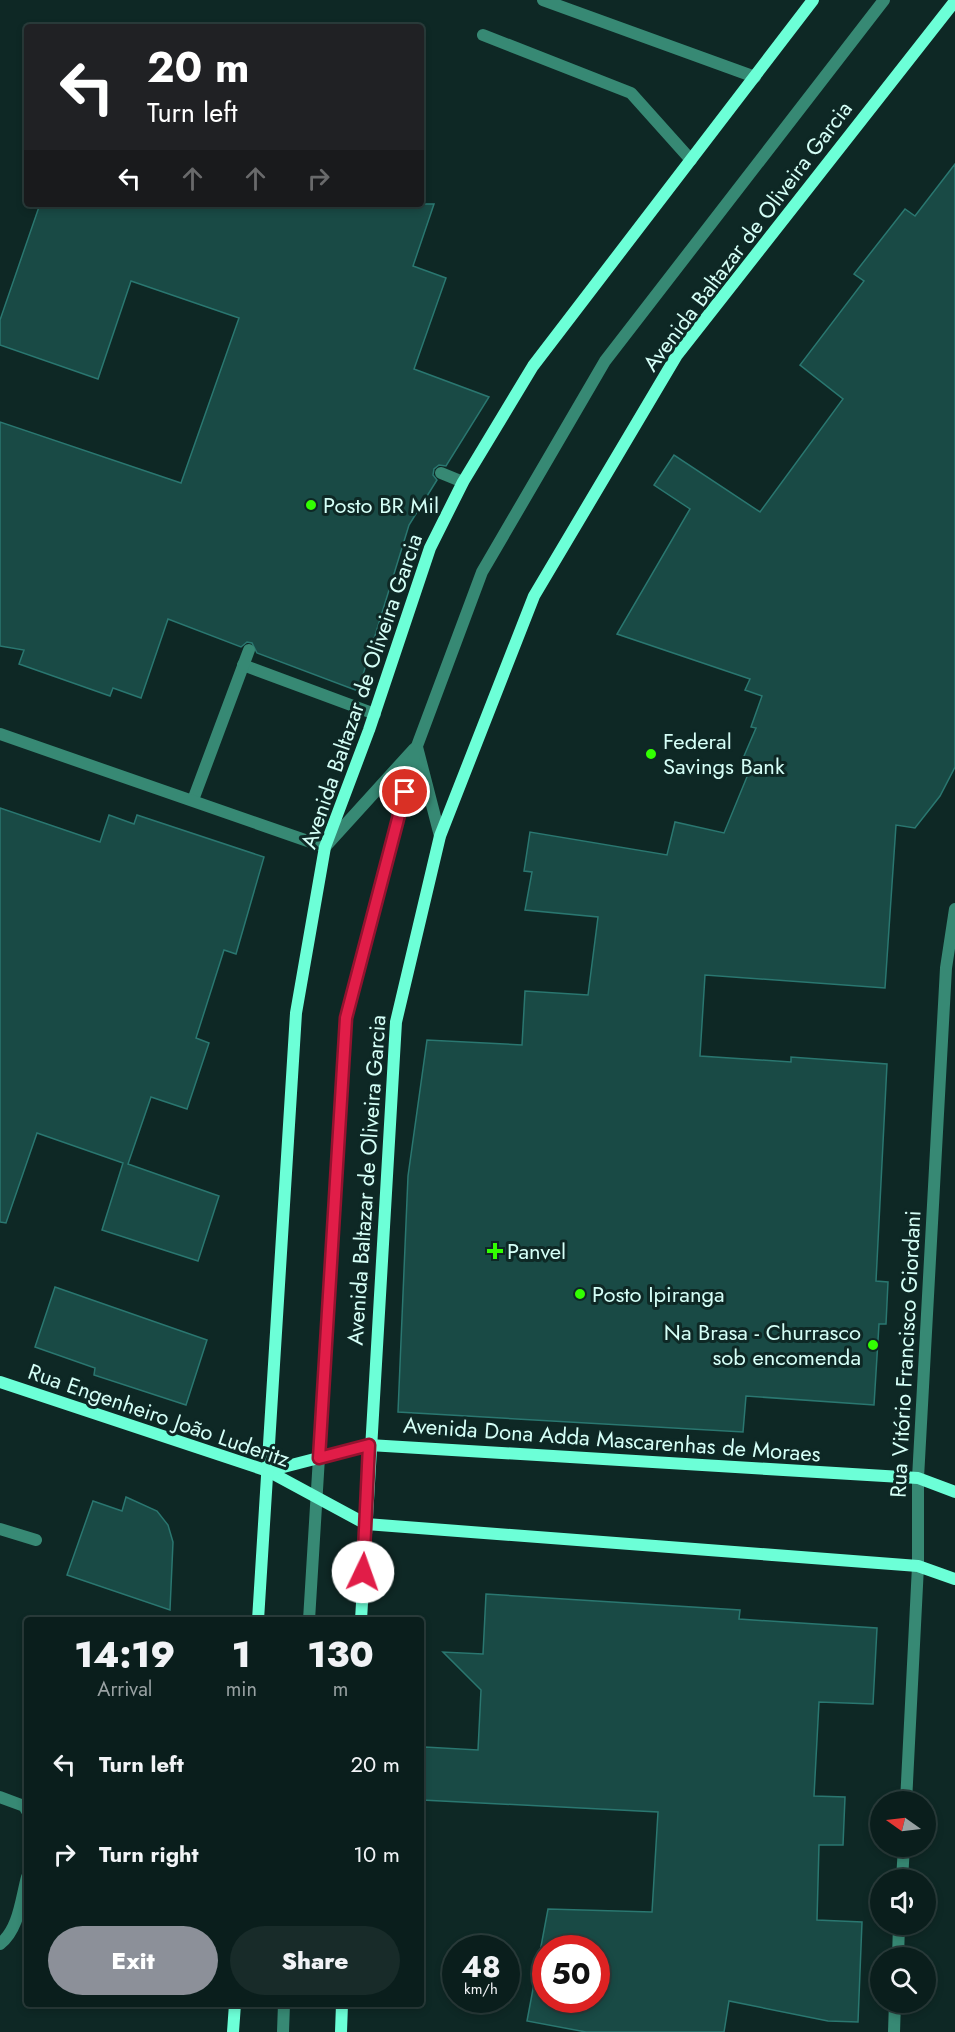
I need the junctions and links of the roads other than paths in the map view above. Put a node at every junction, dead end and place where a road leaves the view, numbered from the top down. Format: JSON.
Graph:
{"nodes":[{"id":1,"x":543,"y":0,"type":"edge"},
{"id":2,"x":813,"y":0,"type":"edge"},
{"id":3,"x":884,"y":0,"type":"edge"},
{"id":4,"x":955,"y":1,"type":"edge"},
{"id":5,"x":483,"y":35,"type":"dead end"},
{"id":6,"x":755,"y":77,"type":"junction"},
{"id":7,"x":691,"y":160,"type":"junction"},
{"id":8,"x":441,"y":473,"type":"dead end"},
{"id":9,"x":463,"y":482,"type":"junction"},
{"id":10,"x":249,"y":650,"type":"dead end"},
{"id":11,"x":243,"y":665,"type":"junction"},
{"id":12,"x":375,"y":714,"type":"junction"},
{"id":13,"x":0,"y":734,"type":"edge"},
{"id":14,"x":417,"y":746,"type":"junction"},
{"id":15,"x":193,"y":800,"type":"junction"},
{"id":16,"x":440,"y":836,"type":"junction"},
{"id":17,"x":325,"y":847,"type":"junction"},
{"id":18,"x":955,"y":909,"type":"edge"},
{"id":19,"x":0,"y":1382,"type":"edge"},
{"id":20,"x":369,"y":1445,"type":"junction"},
{"id":21,"x":319,"y":1458,"type":"junction"},
{"id":22,"x":267,"y":1471,"type":"junction"},
{"id":23,"x":918,"y":1478,"type":"junction"},
{"id":24,"x":955,"y":1492,"type":"edge"},
{"id":25,"x":317,"y":1498,"type":"junction"},
{"id":26,"x":366,"y":1524,"type":"junction"},
{"id":27,"x":0,"y":1529,"type":"edge"},
{"id":28,"x":36,"y":1540,"type":"dead end"},
{"id":29,"x":918,"y":1566,"type":"junction"},
{"id":30,"x":955,"y":1580,"type":"edge"},
{"id":31,"x":258,"y":1617,"type":"edge"},
{"id":32,"x":309,"y":1617,"type":"edge"},
{"id":33,"x":361,"y":1617,"type":"edge"},
{"id":34,"x":907,"y":1791,"type":"edge"},
{"id":35,"x":0,"y":1797,"type":"edge"},
{"id":36,"x":24,"y":1806,"type":"edge"},
{"id":37,"x":24,"y":1889,"type":"edge"},
{"id":38,"x":0,"y":1944,"type":"edge"},
{"id":39,"x":235,"y":2007,"type":"edge"},
{"id":40,"x":284,"y":2007,"type":"edge"},
{"id":41,"x":342,"y":2007,"type":"edge"},
{"id":42,"x":895,"y":2013,"type":"edge"},
{"id":43,"x":233,"y":2032,"type":"edge"},
{"id":44,"x":283,"y":2032,"type":"edge"},
{"id":45,"x":341,"y":2032,"type":"edge"},
{"id":46,"x":894,"y":2032,"type":"edge"}],
"edges":[{"from":1,"to":6,"type":"street"},
{"from":2,"to":6,"type":"main road","name":"Avenida Baltazar de Oliveira Garcia"},
{"from":3,"to":14,"type":"street"},
{"from":4,"to":16,"type":"main road","name":"Avenida Baltazar de Oliveira Garcia"},
{"from":5,"to":7,"type":"street"},
{"from":6,"to":7,"type":"main road","name":"Avenida Baltazar de Oliveira Garcia"},
{"from":7,"to":9,"type":"main road","name":"Avenida Baltazar de Oliveira Garcia"},
{"from":8,"to":9,"type":"street"},
{"from":9,"to":12,"type":"main road","name":"Avenida Baltazar de Oliveira Garcia"},
{"from":10,"to":11,"type":"street"},
{"from":11,"to":12,"type":"street"},
{"from":11,"to":15,"type":"street"},
{"from":12,"to":17,"type":"main road","name":"Avenida Baltazar de Oliveira Garcia"},
{"from":13,"to":15,"type":"street"},
{"from":14,"to":16,"type":"street"},
{"from":14,"to":17,"type":"street"},
{"from":14,"to":21,"type":"street"},
{"from":15,"to":17,"type":"street"},
{"from":16,"to":20,"type":"main road","name":"Avenida Baltazar de Oliveira Garcia"},
{"from":17,"to":22,"type":"main road","name":"Avenida Baltazar de Oliveira Garcia"},
{"from":18,"to":23,"type":"street","name":"Rua Vitório Francisco Giordani"},
{"from":19,"to":22,"type":"main road","name":"Rua Engenheiro João Luderitz"},
{"from":20,"to":21,"type":"main road","name":"Avenida Dona Adda Mascarenhas de Moraes"},
{"from":20,"to":23,"type":"main road","name":"Avenida Dona Adda Mascarenhas de Moraes"},
{"from":20,"to":26,"type":"main road","name":"Avenida Baltazar de Oliveira Garcia"},
{"from":21,"to":22,"type":"main road","name":"Avenida Dona Adda Mascarenhas de Moraes"},
{"from":21,"to":25,"type":"street"},
{"from":22,"to":25,"type":"main road","name":"Rua Engenheiro João Luderitz"},
{"from":22,"to":31,"type":"main road","name":"Avenida Baltazar de Oliveira Garcia"},
{"from":23,"to":24,"type":"main road","name":"Avenida Dona Adda Mascarenhas de Moraes"},
{"from":23,"to":29,"type":"street","name":"Rua Vitório Francisco Giordani"},
{"from":25,"to":26,"type":"main road","name":"Rua Engenheiro João Luderitz"},
{"from":25,"to":32,"type":"street"},
{"from":26,"to":29,"type":"main road"},
{"from":26,"to":33,"type":"main road","name":"Avenida Baltazar de Oliveira Garcia"},
{"from":27,"to":28,"type":"street"},
{"from":29,"to":30,"type":"main road"},
{"from":29,"to":34,"type":"street","name":"Rua Vitório Francisco Giordani"},
{"from":35,"to":36,"type":"street"},
{"from":37,"to":38,"type":"street"},
{"from":39,"to":43,"type":"main road"},
{"from":40,"to":44,"type":"street"},
{"from":41,"to":45,"type":"main road"},
{"from":42,"to":46,"type":"street"}]}
